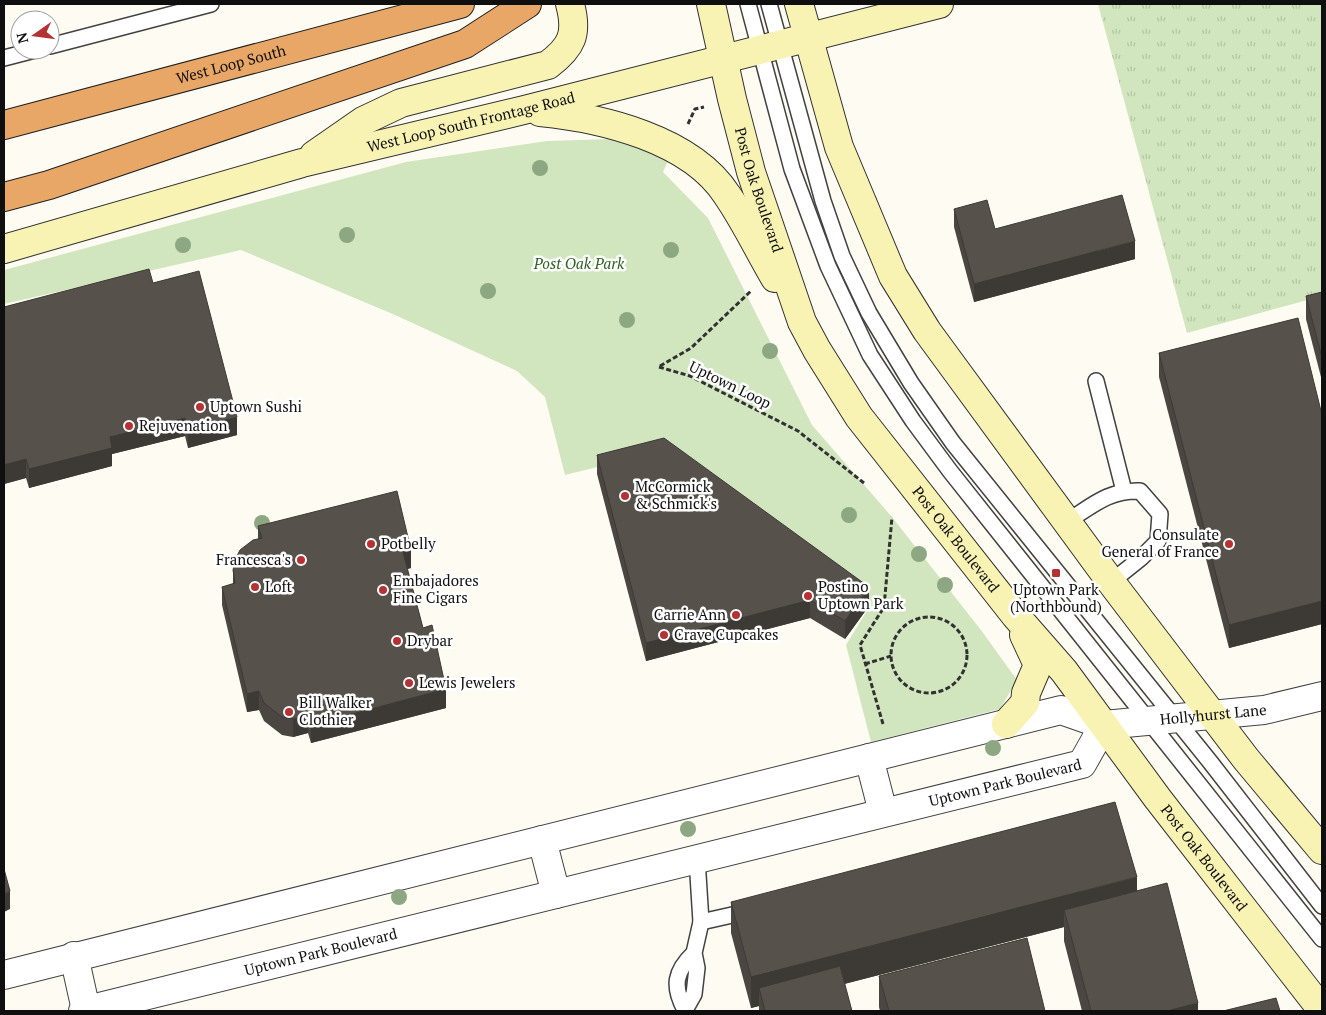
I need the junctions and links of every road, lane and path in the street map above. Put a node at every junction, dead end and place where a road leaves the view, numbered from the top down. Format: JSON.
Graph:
{"nodes":[{"id":1,"x":211,"y":4,"type":"edge"},
{"id":2,"x":460,"y":4,"type":"edge"},
{"id":3,"x":527,"y":4,"type":"edge"},
{"id":4,"x":570,"y":4,"type":"edge"},
{"id":5,"x":711,"y":4,"type":"edge"},
{"id":6,"x":748,"y":4,"type":"edge"},
{"id":7,"x":769,"y":4,"type":"edge"},
{"id":8,"x":800,"y":4,"type":"edge"},
{"id":9,"x":939,"y":4,"type":"edge"},
{"id":10,"x":808,"y":37,"type":"junction"},
{"id":11,"x":60,"y":43,"type":"edge"},
{"id":12,"x":770,"y":47,"type":"junction"},
{"id":13,"x":722,"y":59,"type":"junction"},
{"id":14,"x":714,"y":104,"type":"dead end"},
{"id":15,"x":524,"y":110,"type":"junction"},
{"id":16,"x":4,"y":125,"type":"edge"},
{"id":17,"x":687,"y":127,"type":"dead end"},
{"id":18,"x":302,"y":164,"type":"junction"},
{"id":19,"x":4,"y":197,"type":"edge"},
{"id":20,"x":4,"y":249,"type":"edge"},
{"id":21,"x":753,"y":288,"type":"dead end"},
{"id":22,"x":802,"y":322,"type":"junction"},
{"id":23,"x":1096,"y":382,"type":"dead end"},
{"id":24,"x":864,"y":483,"type":"dead end"},
{"id":25,"x":1124,"y":491,"type":"junction"},
{"id":26,"x":892,"y":517,"type":"dead end"},
{"id":27,"x":1068,"y":521,"type":"junction"},
{"id":28,"x":1111,"y":582,"type":"junction"},
{"id":29,"x":1015,"y":615,"type":"junction"},
{"id":30,"x":891,"y":656,"type":"junction"},
{"id":31,"x":865,"y":664,"type":"junction"},
{"id":32,"x":1322,"y":696,"type":"edge"},
{"id":33,"x":1214,"y":715,"type":"junction"},
{"id":34,"x":1162,"y":720,"type":"junction"},
{"id":35,"x":883,"y":724,"type":"dead end"},
{"id":36,"x":1006,"y":724,"type":"junction"},
{"id":37,"x":1104,"y":725,"type":"junction"},
{"id":38,"x":869,"y":758,"type":"junction"},
{"id":39,"x":884,"y":812,"type":"junction"},
{"id":40,"x":542,"y":840,"type":"junction"},
{"id":41,"x":1322,"y":850,"type":"edge"},
{"id":42,"x":697,"y":859,"type":"junction"},
{"id":43,"x":556,"y":894,"type":"junction"},
{"id":44,"x":1322,"y":906,"type":"edge"},
{"id":45,"x":762,"y":908,"type":"edge"},
{"id":46,"x":701,"y":922,"type":"junction"},
{"id":47,"x":1322,"y":939,"type":"edge"},
{"id":48,"x":74,"y":956,"type":"junction"},
{"id":49,"x":4,"y":974,"type":"edge"},
{"id":50,"x":1322,"y":1010,"type":"edge"},
{"id":51,"x":84,"y":1011,"type":"edge"},
{"id":52,"x":685,"y":1011,"type":"edge"}],
"edges":[{"from":1,"to":11,"type":"lane"},
{"from":2,"to":16,"type":"highway","name":"West Loop South"},
{"from":3,"to":19,"type":"highway"},
{"from":4,"to":18,"type":"main road"},
{"from":5,"to":13,"type":"main road","name":"Post Oak Boulevard"},
{"from":6,"to":12,"type":"lane"},
{"from":7,"to":12,"type":"lane"},
{"from":8,"to":10,"type":"main road"},
{"from":9,"to":10,"type":"main road","name":"West Loop South Frontage Road"},
{"from":10,"to":12,"type":"main road","name":"West Loop South Frontage Road"},
{"from":10,"to":27,"type":"main road"},
{"from":12,"to":13,"type":"main road","name":"West Loop South Frontage Road"},
{"from":12,"to":34,"type":"lane"},
{"from":12,"to":34,"type":"lane"},
{"from":13,"to":15,"type":"main road","name":"West Loop South Frontage Road"},
{"from":13,"to":22,"type":"main road","name":"Post Oak Boulevard"},
{"from":14,"to":17,"type":"path"},
{"from":15,"to":18,"type":"main road","name":"West Loop South Frontage Road"},
{"from":15,"to":22,"type":"main road"},
{"from":18,"to":20,"type":"main road","name":"West Loop South Frontage Road"},
{"from":21,"to":24,"type":"path","name":"Uptown Loop"},
{"from":22,"to":29,"type":"main road","name":"Post Oak Boulevard"},
{"from":23,"to":25,"type":"lane"},
{"from":25,"to":27,"type":"lane"},
{"from":25,"to":28,"type":"lane"},
{"from":26,"to":31,"type":"path"},
{"from":27,"to":28,"type":"main road"},
{"from":28,"to":33,"type":"main road"},
{"from":29,"to":36,"type":"main road"},
{"from":29,"to":37,"type":"main road","name":"Post Oak Boulevard"},
{"from":30,"to":30,"type":"path"},
{"from":30,"to":31,"type":"path"},
{"from":31,"to":35,"type":"path"},
{"from":32,"to":33,"type":"street","name":"Hollyhurst Lane"},
{"from":33,"to":34,"type":"street","name":"Hollyhurst Lane"},
{"from":33,"to":41,"type":"main road"},
{"from":34,"to":37,"type":"street","name":"Hollyhurst Lane"},
{"from":34,"to":44,"type":"lane"},
{"from":34,"to":47,"type":"lane"},
{"from":36,"to":37,"type":"street"},
{"from":36,"to":38,"type":"street"},
{"from":37,"to":39,"type":"street","name":"Uptown Park Boulevard"},
{"from":37,"to":50,"type":"main road","name":"Post Oak Boulevard"},
{"from":38,"to":39,"type":"street"},
{"from":38,"to":40,"type":"street"},
{"from":39,"to":42,"type":"street","name":"Uptown Park Boulevard"},
{"from":40,"to":43,"type":"street"},
{"from":40,"to":48,"type":"street"},
{"from":42,"to":43,"type":"street","name":"Uptown Park Boulevard"},
{"from":42,"to":46,"type":"lane"},
{"from":43,"to":51,"type":"street","name":"Uptown Park Boulevard"},
{"from":45,"to":46,"type":"lane"},
{"from":46,"to":52,"type":"lane"},
{"from":48,"to":49,"type":"street"},
{"from":48,"to":51,"type":"street","name":"Uptown Park Boulevard"}]}
